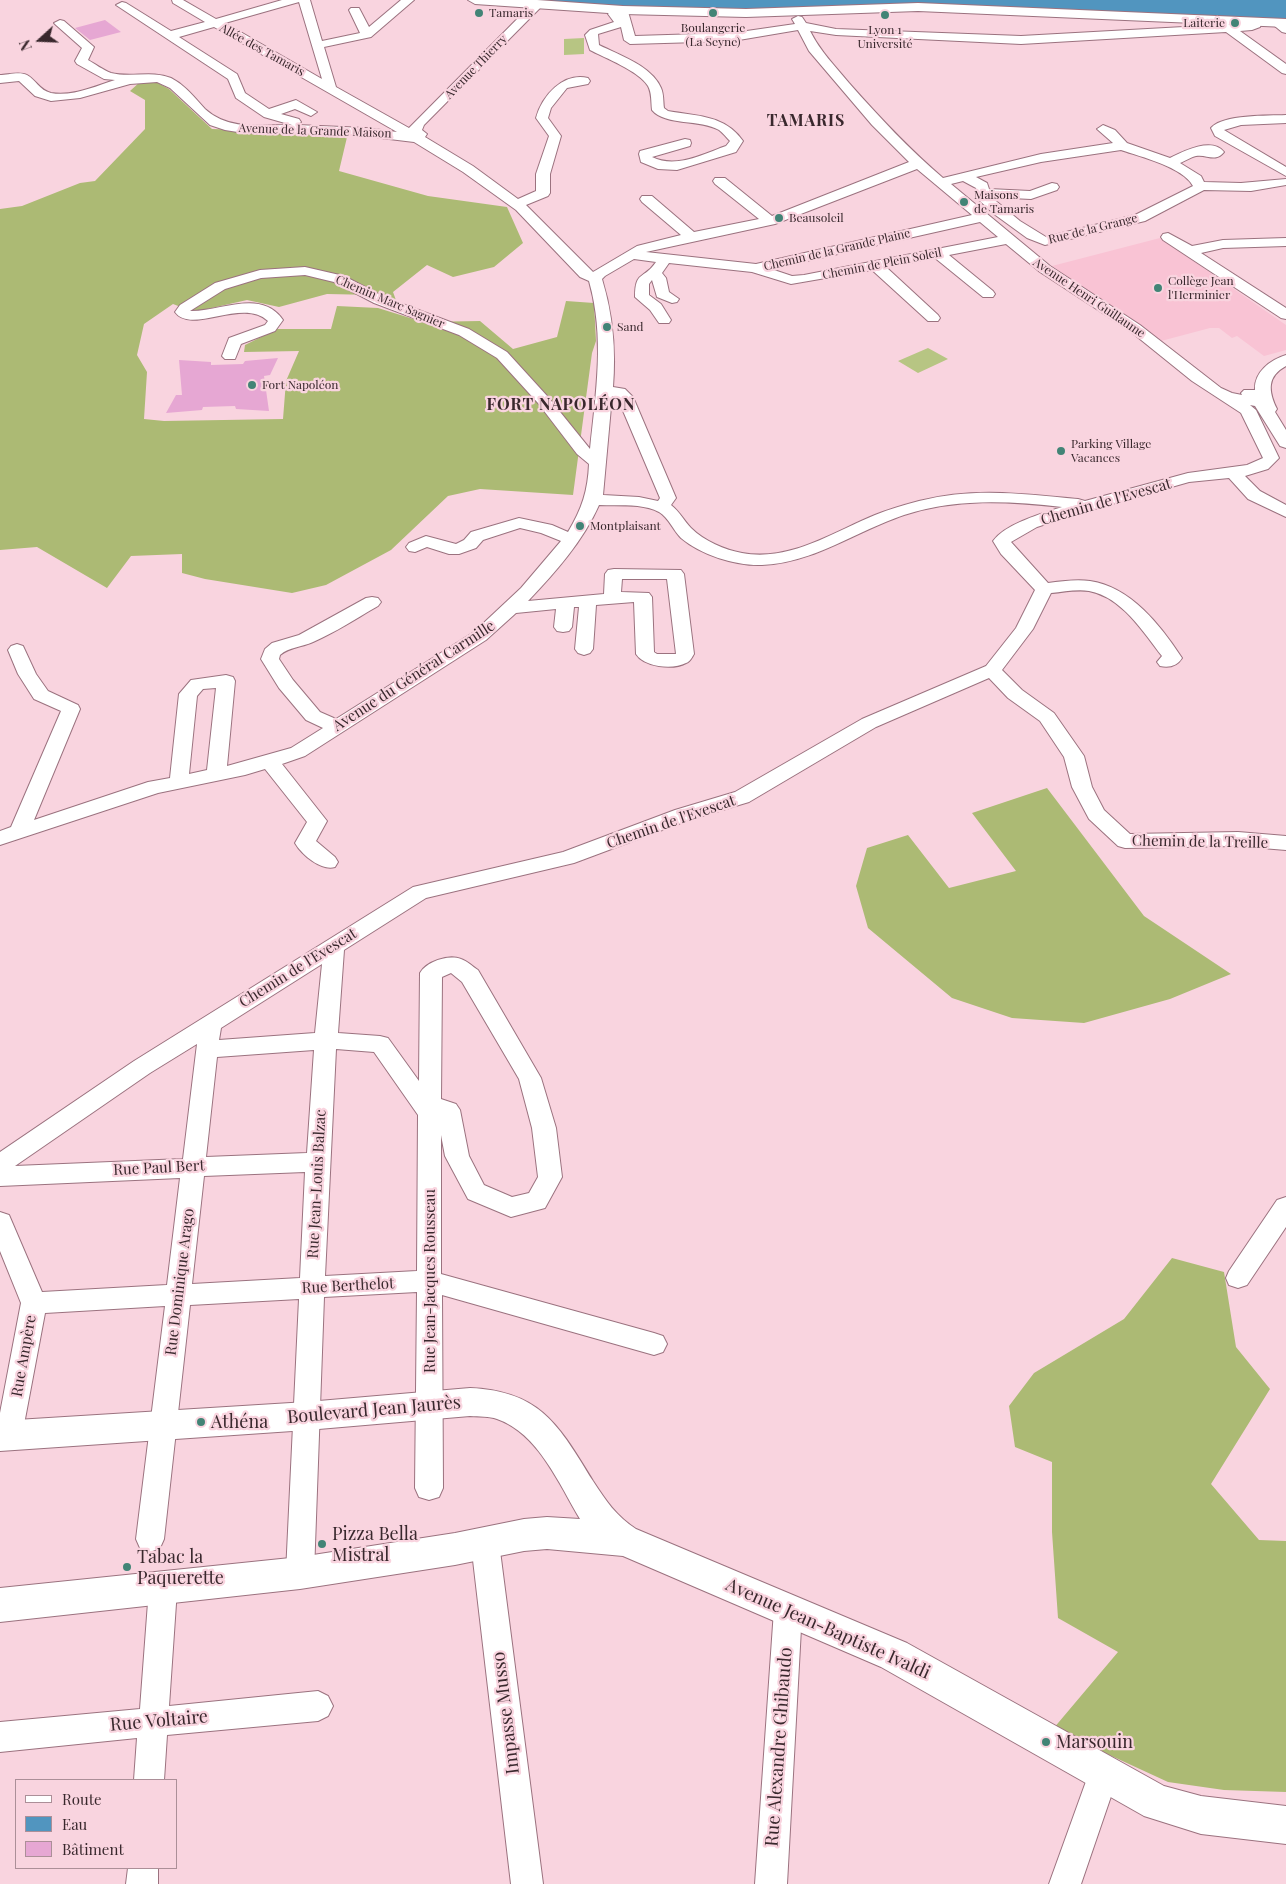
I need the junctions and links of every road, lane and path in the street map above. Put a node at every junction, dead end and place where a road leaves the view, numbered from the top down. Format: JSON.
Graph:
{"nodes":[{"id":1,"x":295,"y":0,"type":"edge"},
{"id":2,"x":304,"y":0,"type":"edge"},
{"id":3,"x":408,"y":0,"type":"edge"},
{"id":4,"x":474,"y":0,"type":"edge"},
{"id":5,"x":177,"y":1,"type":"edge"},
{"id":6,"x":538,"y":4,"type":"junction"},
{"id":7,"x":122,"y":5,"type":"dead end"},
{"id":8,"x":355,"y":10,"type":"dead end"},
{"id":9,"x":620,"y":10,"type":"junction"},
{"id":10,"x":796,"y":12,"type":"junction"},
{"id":11,"x":734,"y":13,"type":"junction"},
{"id":12,"x":1188,"y":19,"type":"junction"},
{"id":13,"x":60,"y":23,"type":"dead end"},
{"id":14,"x":213,"y":23,"type":"junction"},
{"id":15,"x":1256,"y":23,"type":"junction"},
{"id":16,"x":1224,"y":25,"type":"junction"},
{"id":17,"x":1283,"y":25,"type":"edge"},
{"id":18,"x":801,"y":26,"type":"junction"},
{"id":19,"x":170,"y":35,"type":"junction"},
{"id":20,"x":366,"y":35,"type":"junction"},
{"id":21,"x":744,"y":35,"type":"junction"},
{"id":22,"x":318,"y":45,"type":"junction"},
{"id":23,"x":1286,"y":70,"type":"edge"},
{"id":24,"x":5,"y":78,"type":"edge"},
{"id":25,"x":140,"y":78,"type":"junction"},
{"id":26,"x":584,"y":81,"type":"dead end"},
{"id":27,"x":332,"y":89,"type":"junction"},
{"id":28,"x":310,"y":112,"type":"dead end"},
{"id":29,"x":268,"y":114,"type":"junction"},
{"id":30,"x":1286,"y":119,"type":"edge"},
{"id":31,"x":1103,"y":129,"type":"dead end"},
{"id":32,"x":344,"y":130,"type":"junction"},
{"id":33,"x":411,"y":134,"type":"junction"},
{"id":34,"x":685,"y":143,"type":"dead end"},
{"id":35,"x":1122,"y":146,"type":"junction"},
{"id":36,"x":1200,"y":152,"type":"dead end"},
{"id":37,"x":919,"y":163,"type":"junction"},
{"id":38,"x":1171,"y":163,"type":"junction"},
{"id":39,"x":969,"y":175,"type":"junction"},
{"id":40,"x":1284,"y":177,"type":"edge"},
{"id":41,"x":720,"y":181,"type":"dead end"},
{"id":42,"x":941,"y":182,"type":"junction"},
{"id":43,"x":1200,"y":186,"type":"junction"},
{"id":44,"x":1052,"y":187,"type":"dead end"},
{"id":45,"x":983,"y":190,"type":"junction"},
{"id":46,"x":648,"y":199,"type":"dead end"},
{"id":47,"x":517,"y":204,"type":"junction"},
{"id":48,"x":982,"y":217,"type":"junction"},
{"id":49,"x":770,"y":221,"type":"junction"},
{"id":50,"x":1168,"y":236,"type":"dead end"},
{"id":51,"x":691,"y":237,"type":"junction"},
{"id":52,"x":1008,"y":239,"type":"junction"},
{"id":53,"x":1286,"y":242,"type":"edge"},
{"id":54,"x":1190,"y":251,"type":"junction"},
{"id":55,"x":939,"y":254,"type":"junction"},
{"id":56,"x":631,"y":255,"type":"junction"},
{"id":57,"x":665,"y":259,"type":"junction"},
{"id":58,"x":875,"y":265,"type":"junction"},
{"id":59,"x":756,"y":268,"type":"junction"},
{"id":60,"x":655,"y":274,"type":"junction"},
{"id":61,"x":595,"y":279,"type":"junction"},
{"id":62,"x":988,"y":294,"type":"dead end"},
{"id":63,"x":672,"y":299,"type":"dead end"},
{"id":64,"x":1285,"y":313,"type":"edge"},
{"id":65,"x":933,"y":318,"type":"dead end"},
{"id":66,"x":664,"y":320,"type":"dead end"},
{"id":67,"x":230,"y":356,"type":"dead end"},
{"id":68,"x":1286,"y":358,"type":"edge"},
{"id":69,"x":1205,"y":384,"type":"junction"},
{"id":70,"x":605,"y":391,"type":"junction"},
{"id":71,"x":1228,"y":397,"type":"junction"},
{"id":72,"x":1256,"y":397,"type":"junction"},
{"id":73,"x":1286,"y":438,"type":"edge"},
{"id":74,"x":1286,"y":443,"type":"edge"},
{"id":75,"x":1286,"y":458,"type":"edge"},
{"id":76,"x":597,"y":462,"type":"junction"},
{"id":77,"x":1233,"y":472,"type":"junction"},
{"id":78,"x":593,"y":500,"type":"junction"},
{"id":79,"x":1088,"y":504,"type":"junction"},
{"id":80,"x":662,"y":507,"type":"junction"},
{"id":81,"x":1281,"y":508,"type":"edge"},
{"id":82,"x":571,"y":539,"type":"junction"},
{"id":83,"x":415,"y":547,"type":"dead end"},
{"id":84,"x":1044,"y":589,"type":"junction"},
{"id":85,"x":612,"y":597,"type":"junction"},
{"id":86,"x":588,"y":600,"type":"junction"},
{"id":87,"x":372,"y":602,"type":"dead end"},
{"id":88,"x":566,"y":604,"type":"junction"},
{"id":89,"x":512,"y":608,"type":"junction"},
{"id":90,"x":563,"y":627,"type":"dead end"},
{"id":91,"x":584,"y":649,"type":"dead end"},
{"id":92,"x":17,"y":650,"type":"dead end"},
{"id":93,"x":1166,"y":662,"type":"dead end"},
{"id":94,"x":992,"y":670,"type":"junction"},
{"id":95,"x":337,"y":727,"type":"junction"},
{"id":96,"x":269,"y":762,"type":"junction"},
{"id":97,"x":216,"y":774,"type":"junction"},
{"id":98,"x":179,"y":781,"type":"junction"},
{"id":99,"x":18,"y":832,"type":"junction"},
{"id":100,"x":0,"y":838,"type":"edge"},
{"id":101,"x":1286,"y":843,"type":"edge"},
{"id":102,"x":328,"y":862,"type":"dead end"},
{"id":103,"x":334,"y":945,"type":"junction"},
{"id":104,"x":210,"y":1024,"type":"junction"},
{"id":105,"x":325,"y":1041,"type":"junction"},
{"id":106,"x":206,"y":1049,"type":"junction"},
{"id":107,"x":430,"y":1109,"type":"junction"},
{"id":108,"x":318,"y":1162,"type":"junction"},
{"id":109,"x":0,"y":1164,"type":"edge"},
{"id":110,"x":194,"y":1166,"type":"junction"},
{"id":111,"x":0,"y":1176,"type":"edge"},
{"id":112,"x":1286,"y":1207,"type":"edge"},
{"id":113,"x":0,"y":1222,"type":"edge"},
{"id":114,"x":1238,"y":1278,"type":"dead end"},
{"id":115,"x":429,"y":1281,"type":"junction"},
{"id":116,"x":311,"y":1288,"type":"junction"},
{"id":117,"x":179,"y":1294,"type":"junction"},
{"id":118,"x":34,"y":1303,"type":"junction"},
{"id":119,"x":654,"y":1344,"type":"dead end"},
{"id":120,"x":431,"y":1404,"type":"junction"},
{"id":121,"x":306,"y":1416,"type":"junction"},
{"id":122,"x":164,"y":1424,"type":"junction"},
{"id":123,"x":5,"y":1436,"type":"edge"},
{"id":124,"x":430,"y":1488,"type":"dead end"},
{"id":125,"x":587,"y":1501,"type":"junction"},
{"id":126,"x":524,"y":1535,"type":"junction"},
{"id":127,"x":150,"y":1539,"type":"dead end"},
{"id":128,"x":624,"y":1540,"type":"junction"},
{"id":129,"x":485,"y":1543,"type":"junction"},
{"id":130,"x":300,"y":1573,"type":"junction"},
{"id":131,"x":163,"y":1589,"type":"junction"},
{"id":132,"x":0,"y":1605,"type":"edge"},
{"id":133,"x":788,"y":1610,"type":"junction"},
{"id":134,"x":318,"y":1706,"type":"dead end"},
{"id":135,"x":153,"y":1721,"type":"junction"},
{"id":136,"x":0,"y":1737,"type":"edge"},
{"id":137,"x":1104,"y":1774,"type":"junction"},
{"id":138,"x":149,"y":1779,"type":"edge"},
{"id":139,"x":1286,"y":1808,"type":"edge"},
{"id":140,"x":1286,"y":1825,"type":"edge"},
{"id":141,"x":143,"y":1869,"type":"edge"},
{"id":142,"x":142,"y":1884,"type":"edge"},
{"id":143,"x":526,"y":1884,"type":"edge"},
{"id":144,"x":771,"y":1884,"type":"edge"},
{"id":145,"x":1065,"y":1884,"type":"edge"}],
"edges":[{"from":1,"to":14,"type":"street","name":"Allée des Tamaris"},
{"from":2,"to":22,"type":"street"},
{"from":3,"to":20,"type":"street"},
{"from":4,"to":6,"type":"main road"},
{"from":5,"to":14,"type":"street"},
{"from":6,"to":9,"type":"main road"},
{"from":6,"to":33,"type":"street","name":"Avenue Thierry"},
{"from":7,"to":19,"type":"street"},
{"from":8,"to":20,"type":"street"},
{"from":9,"to":11,"type":"main road"},
{"from":9,"to":21,"type":"street"},
{"from":9,"to":34,"type":"street"},
{"from":10,"to":11,"type":"main road"},
{"from":10,"to":12,"type":"main road"},
{"from":10,"to":18,"type":"street","name":"Avenue Henri Guillaume"},
{"from":11,"to":21,"type":"street"},
{"from":12,"to":15,"type":"main road"},
{"from":12,"to":16,"type":"main road"},
{"from":13,"to":25,"type":"street"},
{"from":14,"to":19,"type":"street"},
{"from":14,"to":27,"type":"street","name":"Allée des Tamaris"},
{"from":15,"to":16,"type":"main road"},
{"from":15,"to":17,"type":"main road"},
{"from":16,"to":18,"type":"street"},
{"from":16,"to":23,"type":"street"},
{"from":18,"to":21,"type":"street"},
{"from":18,"to":37,"type":"street","name":"Avenue Henri Guillaume"},
{"from":19,"to":29,"type":"street"},
{"from":20,"to":22,"type":"street"},
{"from":22,"to":27,"type":"street"},
{"from":24,"to":25,"type":"street","name":"Avenue de la Grande Maison"},
{"from":25,"to":32,"type":"street","name":"Avenue de la Grande Maison"},
{"from":26,"to":47,"type":"street"},
{"from":27,"to":33,"type":"street","name":"Allée des Tamaris"},
{"from":28,"to":29,"type":"street"},
{"from":29,"to":32,"type":"street"},
{"from":30,"to":40,"type":"street"},
{"from":31,"to":35,"type":"street"},
{"from":32,"to":33,"type":"street","name":"Avenue de la Grande Maison"},
{"from":33,"to":47,"type":"street","name":"Allée des Tamaris"},
{"from":35,"to":38,"type":"street"},
{"from":35,"to":39,"type":"street"},
{"from":36,"to":38,"type":"street"},
{"from":37,"to":42,"type":"street","name":"Avenue Henri Guillaume"},
{"from":37,"to":49,"type":"street"},
{"from":38,"to":43,"type":"street"},
{"from":39,"to":42,"type":"street"},
{"from":39,"to":45,"type":"street","name":"Rue de la Grange"},
{"from":40,"to":43,"type":"street"},
{"from":41,"to":49,"type":"street"},
{"from":42,"to":48,"type":"street","name":"Avenue Henri Guillaume"},
{"from":43,"to":45,"type":"street","name":"Rue de la Grange"},
{"from":44,"to":45,"type":"street"},
{"from":46,"to":51,"type":"street"},
{"from":47,"to":61,"type":"street","name":"Allée des Tamaris"},
{"from":48,"to":52,"type":"street","name":"Avenue Henri Guillaume"},
{"from":48,"to":59,"type":"street","name":"Chemin de la Grande Plaine"},
{"from":49,"to":51,"type":"street"},
{"from":50,"to":54,"type":"street"},
{"from":51,"to":56,"type":"street"},
{"from":52,"to":55,"type":"street","name":"Chemin de Plein Soleil"},
{"from":52,"to":69,"type":"street","name":"Avenue Henri Guillaume"},
{"from":53,"to":54,"type":"street"},
{"from":54,"to":64,"type":"street"},
{"from":55,"to":58,"type":"street","name":"Chemin de Plein Soleil"},
{"from":55,"to":62,"type":"street"},
{"from":56,"to":57,"type":"street","name":"Chemin de la Grande Plaine"},
{"from":56,"to":61,"type":"street"},
{"from":57,"to":59,"type":"street","name":"Chemin de la Grande Plaine"},
{"from":57,"to":60,"type":"street"},
{"from":58,"to":59,"type":"street","name":"Chemin de Plein Soleil"},
{"from":58,"to":65,"type":"street"},
{"from":60,"to":63,"type":"street"},
{"from":60,"to":66,"type":"street"},
{"from":61,"to":70,"type":"street","name":"Avenue du Général Carmille"},
{"from":67,"to":76,"type":"street","name":"Chemin Marc Sagnier"},
{"from":68,"to":72,"type":"street"},
{"from":69,"to":71,"type":"street","name":"Avenue Henri Guillaume"},
{"from":69,"to":72,"type":"street","name":"Avenue Henri Guillaume"},
{"from":70,"to":76,"type":"street","name":"Avenue du Général Carmille"},
{"from":70,"to":80,"type":"street"},
{"from":71,"to":72,"type":"street","name":"Avenue Henri Guillaume"},
{"from":71,"to":77,"type":"street","name":"Avenue Henri Guillaume"},
{"from":72,"to":73,"type":"street"},
{"from":72,"to":74,"type":"street"},
{"from":72,"to":75,"type":"street"},
{"from":76,"to":78,"type":"street","name":"Avenue du Général Carmille"},
{"from":77,"to":79,"type":"street","name":"Chemin de l'Evescat"},
{"from":77,"to":81,"type":"street"},
{"from":78,"to":80,"type":"street"},
{"from":78,"to":82,"type":"street","name":"Avenue du Général Carmille"},
{"from":79,"to":80,"type":"street"},
{"from":79,"to":84,"type":"street","name":"Chemin de l'Evescat"},
{"from":82,"to":83,"type":"street"},
{"from":82,"to":89,"type":"street","name":"Avenue du Général Carmille"},
{"from":84,"to":93,"type":"street"},
{"from":84,"to":94,"type":"street","name":"Chemin de l'Evescat"},
{"from":85,"to":85,"type":"street"},
{"from":85,"to":86,"type":"street"},
{"from":86,"to":88,"type":"street"},
{"from":86,"to":91,"type":"street"},
{"from":87,"to":95,"type":"street"},
{"from":88,"to":89,"type":"street"},
{"from":88,"to":90,"type":"street"},
{"from":89,"to":95,"type":"street","name":"Avenue du Général Carmille"},
{"from":92,"to":99,"type":"street"},
{"from":94,"to":101,"type":"street","name":"Chemin de la Treille"},
{"from":94,"to":103,"type":"street","name":"Chemin de l'Evescat"},
{"from":95,"to":96,"type":"street","name":"Avenue du Général Carmille"},
{"from":96,"to":97,"type":"street","name":"Avenue du Général Carmille"},
{"from":96,"to":102,"type":"street"},
{"from":97,"to":98,"type":"street","name":"Avenue du Général Carmille"},
{"from":97,"to":98,"type":"street"},
{"from":98,"to":99,"type":"street","name":"Avenue du Général Carmille"},
{"from":99,"to":100,"type":"street","name":"Avenue du Général Carmille"},
{"from":103,"to":104,"type":"street","name":"Chemin de l'Evescat"},
{"from":103,"to":105,"type":"street","name":"Rue Jean-Louis Balzac"},
{"from":104,"to":106,"type":"street","name":"Rue Dominique Arago"},
{"from":104,"to":109,"type":"street","name":"Chemin de l'Evescat"},
{"from":105,"to":106,"type":"street"},
{"from":105,"to":107,"type":"street"},
{"from":105,"to":108,"type":"street","name":"Rue Jean-Louis Balzac"},
{"from":106,"to":110,"type":"street","name":"Rue Dominique Arago"},
{"from":107,"to":107,"type":"street","name":"Rue Jean-Jacques Rousseau"},
{"from":107,"to":115,"type":"street","name":"Rue Jean-Jacques Rousseau"},
{"from":108,"to":110,"type":"street","name":"Rue Paul Bert"},
{"from":108,"to":116,"type":"street","name":"Rue Jean-Louis Balzac"},
{"from":110,"to":111,"type":"street","name":"Rue Paul Bert"},
{"from":110,"to":117,"type":"street","name":"Rue Dominique Arago"},
{"from":112,"to":114,"type":"street"},
{"from":113,"to":118,"type":"street","name":"Rue Ampère"},
{"from":115,"to":116,"type":"street","name":"Rue Berthelot"},
{"from":115,"to":119,"type":"street","name":"Rue Berthelot"},
{"from":115,"to":120,"type":"street","name":"Rue Jean-Jacques Rousseau"},
{"from":116,"to":117,"type":"street","name":"Rue Berthelot"},
{"from":116,"to":121,"type":"street","name":"Rue Jean-Louis Balzac"},
{"from":117,"to":118,"type":"street","name":"Rue Berthelot"},
{"from":117,"to":122,"type":"street","name":"Rue Dominique Arago"},
{"from":118,"to":123,"type":"street","name":"Rue Ampère"},
{"from":120,"to":121,"type":"main road","name":"Boulevard Jean Jaurès"},
{"from":120,"to":124,"type":"street","name":"Rue Jean-Jacques Rousseau"},
{"from":120,"to":125,"type":"main road","name":"Boulevard Jean Jaurès"},
{"from":121,"to":122,"type":"main road","name":"Boulevard Jean Jaurès"},
{"from":121,"to":130,"type":"street","name":"Rue Jean-Louis Balzac"},
{"from":122,"to":123,"type":"main road","name":"Boulevard Jean Jaurès"},
{"from":122,"to":127,"type":"street","name":"Rue Dominique Arago"},
{"from":125,"to":126,"type":"main road"},
{"from":125,"to":128,"type":"main road","name":"Boulevard Jean Jaurès"},
{"from":126,"to":128,"type":"main road"},
{"from":126,"to":129,"type":"main road"},
{"from":128,"to":133,"type":"main road","name":"Avenue Jean-Baptiste Ivaldi"},
{"from":129,"to":130,"type":"main road"},
{"from":129,"to":143,"type":"street","name":"Impasse Musso"},
{"from":130,"to":131,"type":"main road"},
{"from":131,"to":132,"type":"main road"},
{"from":131,"to":135,"type":"street"},
{"from":133,"to":137,"type":"main road","name":"Avenue Jean-Baptiste Ivaldi"},
{"from":133,"to":144,"type":"street","name":"Rue Alexandre Ghibaudo"},
{"from":134,"to":135,"type":"street","name":"Rue Voltaire"},
{"from":135,"to":136,"type":"street","name":"Rue Voltaire"},
{"from":135,"to":138,"type":"street"},
{"from":137,"to":139,"type":"main road","name":"Avenue Jean-Baptiste Ivaldi"},
{"from":137,"to":140,"type":"main road","name":"Avenue Jean-Baptiste Ivaldi"},
{"from":137,"to":145,"type":"street"},
{"from":141,"to":142,"type":"street"}]}
